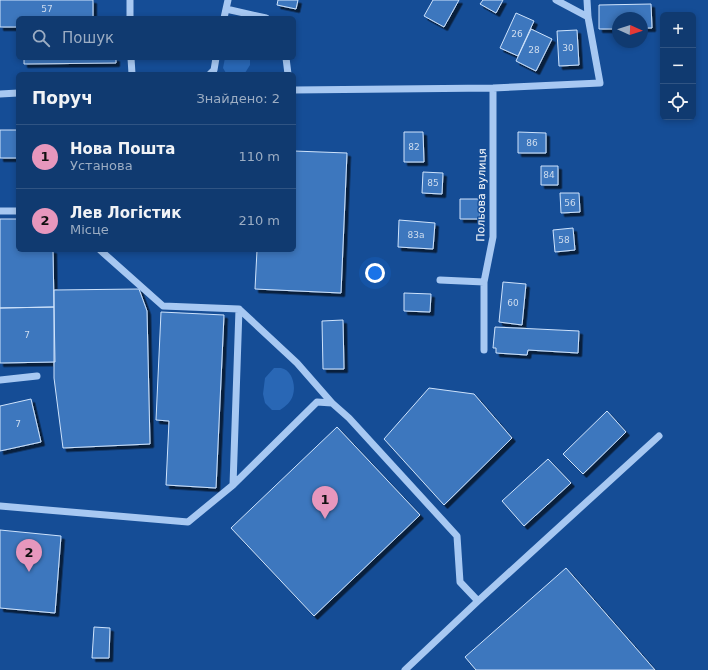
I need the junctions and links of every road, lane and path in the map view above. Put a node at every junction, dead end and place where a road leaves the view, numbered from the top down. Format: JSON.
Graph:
{"nodes":[{"id":1,"x":130,"y":0,"type":"edge"},
{"id":2,"x":228,"y":0,"type":"edge"},
{"id":3,"x":556,"y":0,"type":"edge"},
{"id":4,"x":586,"y":0,"type":"edge"},
{"id":5,"x":226,"y":9,"type":"junction"},
{"id":6,"x":130,"y":16,"type":"edge"},
{"id":7,"x":224,"y":16,"type":"edge"},
{"id":8,"x":257,"y":16,"type":"edge"},
{"id":9,"x":588,"y":16,"type":"junction"},
{"id":10,"x":131,"y":60,"type":"edge"},
{"id":11,"x":216,"y":60,"type":"edge"},
{"id":12,"x":286,"y":60,"type":"edge"},
{"id":13,"x":132,"y":72,"type":"edge"},
{"id":14,"x":212,"y":72,"type":"edge"},
{"id":15,"x":288,"y":72,"type":"edge"},
{"id":16,"x":493,"y":88,"type":"junction"},
{"id":17,"x":296,"y":90,"type":"edge"},
{"id":18,"x":16,"y":93,"type":"edge"},
{"id":19,"x":0,"y":94,"type":"edge"},
{"id":20,"x":0,"y":211,"type":"edge"},
{"id":21,"x":16,"y":211,"type":"edge"},
{"id":22,"x":102,"y":252,"type":"edge"},
{"id":23,"x":440,"y":280,"type":"dead end"},
{"id":24,"x":484,"y":282,"type":"junction"},
{"id":25,"x":239,"y":310,"type":"junction"},
{"id":26,"x":484,"y":350,"type":"dead end"},
{"id":27,"x":37,"y":376,"type":"dead end"},
{"id":28,"x":0,"y":380,"type":"edge"},
{"id":29,"x":332,"y":403,"type":"junction"},
{"id":30,"x":659,"y":436,"type":"dead end"},
{"id":31,"x":233,"y":484,"type":"junction"},
{"id":32,"x":0,"y":506,"type":"edge"},
{"id":33,"x":478,"y":601,"type":"junction"},
{"id":34,"x":405,"y":670,"type":"edge"}],
"edges":[{"from":1,"to":6,"type":"street"},
{"from":2,"to":5,"type":"street"},
{"from":3,"to":9,"type":"street"},
{"from":4,"to":9,"type":"street"},
{"from":5,"to":7,"type":"street"},
{"from":5,"to":8,"type":"street"},
{"from":9,"to":16,"type":"street"},
{"from":10,"to":13,"type":"street"},
{"from":11,"to":14,"type":"street"},
{"from":12,"to":15,"type":"street"},
{"from":16,"to":17,"type":"street"},
{"from":16,"to":24,"type":"street","name":"Польова вулиця"},
{"from":18,"to":19,"type":"street"},
{"from":20,"to":21,"type":"street"},
{"from":22,"to":25,"type":"street"},
{"from":23,"to":24,"type":"street"},
{"from":24,"to":26,"type":"street","name":"Польова вулиця"},
{"from":25,"to":29,"type":"street"},
{"from":25,"to":31,"type":"street"},
{"from":27,"to":28,"type":"street"},
{"from":29,"to":31,"type":"street"},
{"from":29,"to":33,"type":"street"},
{"from":30,"to":33,"type":"street"},
{"from":31,"to":32,"type":"street"},
{"from":33,"to":34,"type":"street"}]}
